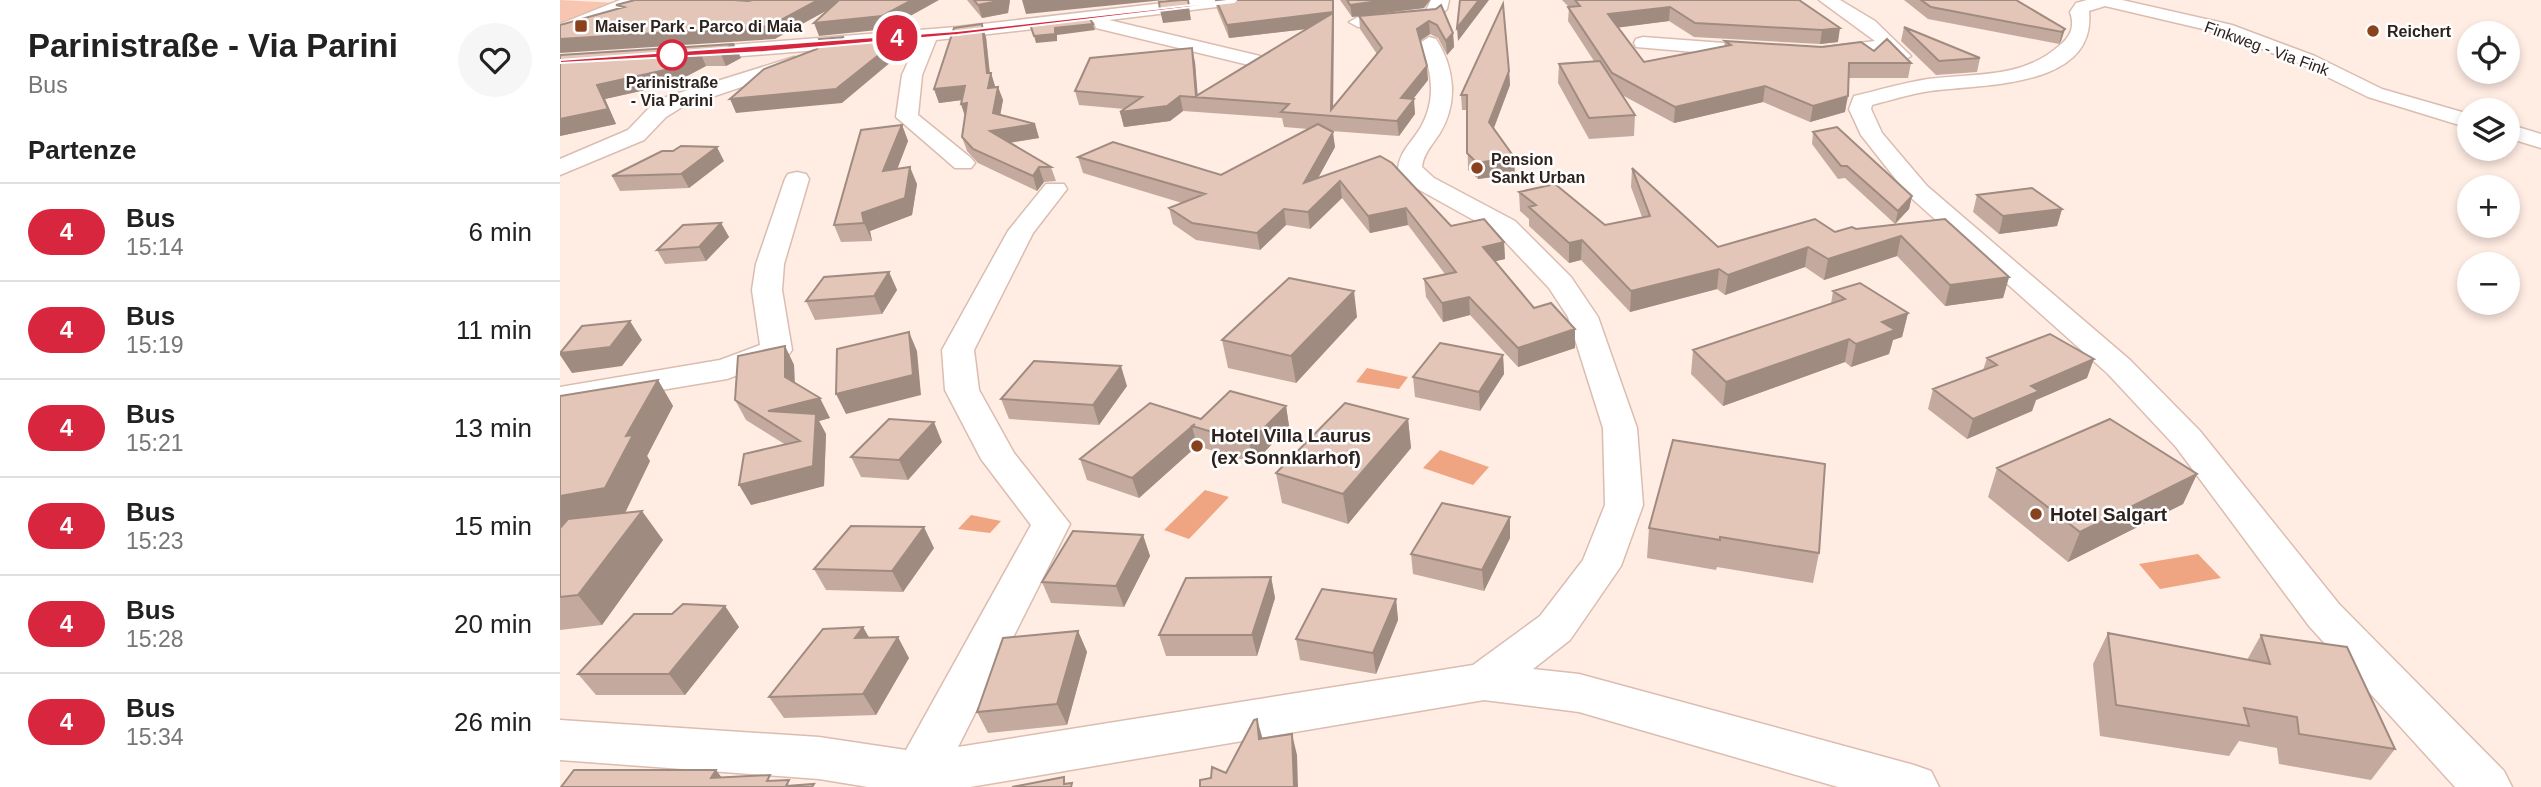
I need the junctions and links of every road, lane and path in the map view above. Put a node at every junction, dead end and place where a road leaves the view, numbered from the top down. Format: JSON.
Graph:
{"nodes":[{"id":1,"x":635,"y":0,"type":"edge"},
{"id":2,"x":1233,"y":0,"type":"edge"},
{"id":3,"x":1440,"y":0,"type":"edge"},
{"id":4,"x":1828,"y":0,"type":"edge"},
{"id":5,"x":2105,"y":0,"type":"edge"},
{"id":6,"x":1358,"y":22,"type":"edge"},
{"id":7,"x":560,"y":30,"type":"edge"},
{"id":8,"x":927,"y":40,"type":"junction"},
{"id":9,"x":867,"y":41,"type":"junction"},
{"id":10,"x":845,"y":43,"type":"junction"},
{"id":11,"x":1429,"y":43,"type":"dead end"},
{"id":12,"x":1643,"y":43,"type":"dead end"},
{"id":13,"x":1889,"y":45,"type":"junction"},
{"id":14,"x":1778,"y":52,"type":"edge"},
{"id":15,"x":1806,"y":53,"type":"edge"},
{"id":16,"x":670,"y":55,"type":"edge"},
{"id":17,"x":1253,"y":60,"type":"edge"},
{"id":18,"x":1930,"y":85,"type":"junction"},
{"id":19,"x":2457,"y":117,"type":"edge"},
{"id":20,"x":2520,"y":135,"type":"edge"},
{"id":21,"x":2541,"y":141,"type":"edge"},
{"id":22,"x":963,"y":163,"type":"dead end"},
{"id":23,"x":560,"y":168,"type":"edge"},
{"id":24,"x":797,"y":179,"type":"dead end"},
{"id":25,"x":1055,"y":190,"type":"dead end"},
{"id":26,"x":560,"y":397,"type":"edge"},
{"id":27,"x":1485,"y":682,"type":"junction"},
{"id":28,"x":560,"y":740,"type":"edge"},
{"id":29,"x":916,"y":781,"type":"edge"},
{"id":30,"x":1914,"y":787,"type":"edge"},
{"id":31,"x":2487,"y":787,"type":"edge"}],
"edges":[{"from":1,"to":7,"type":"street"},
{"from":2,"to":9,"type":"street"},
{"from":3,"to":6,"type":"street"},
{"from":4,"to":13,"type":"street"},
{"from":5,"to":18,"type":"street"},
{"from":5,"to":19,"type":"street","name":"Finkweg - Via Fink"},
{"from":8,"to":9,"type":"street"},
{"from":8,"to":17,"type":"street"},
{"from":8,"to":22,"type":"street"},
{"from":9,"to":10,"type":"street"},
{"from":10,"to":16,"type":"street"},
{"from":10,"to":23,"type":"street"},
{"from":11,"to":27,"type":"street"},
{"from":12,"to":14,"type":"street"},
{"from":13,"to":15,"type":"street"},
{"from":13,"to":18,"type":"street"},
{"from":18,"to":31,"type":"street"},
{"from":20,"to":21,"type":"street"},
{"from":24,"to":26,"type":"street"},
{"from":25,"to":29,"type":"street"},
{"from":27,"to":29,"type":"street"},
{"from":27,"to":30,"type":"street"},
{"from":28,"to":29,"type":"street"}]}
